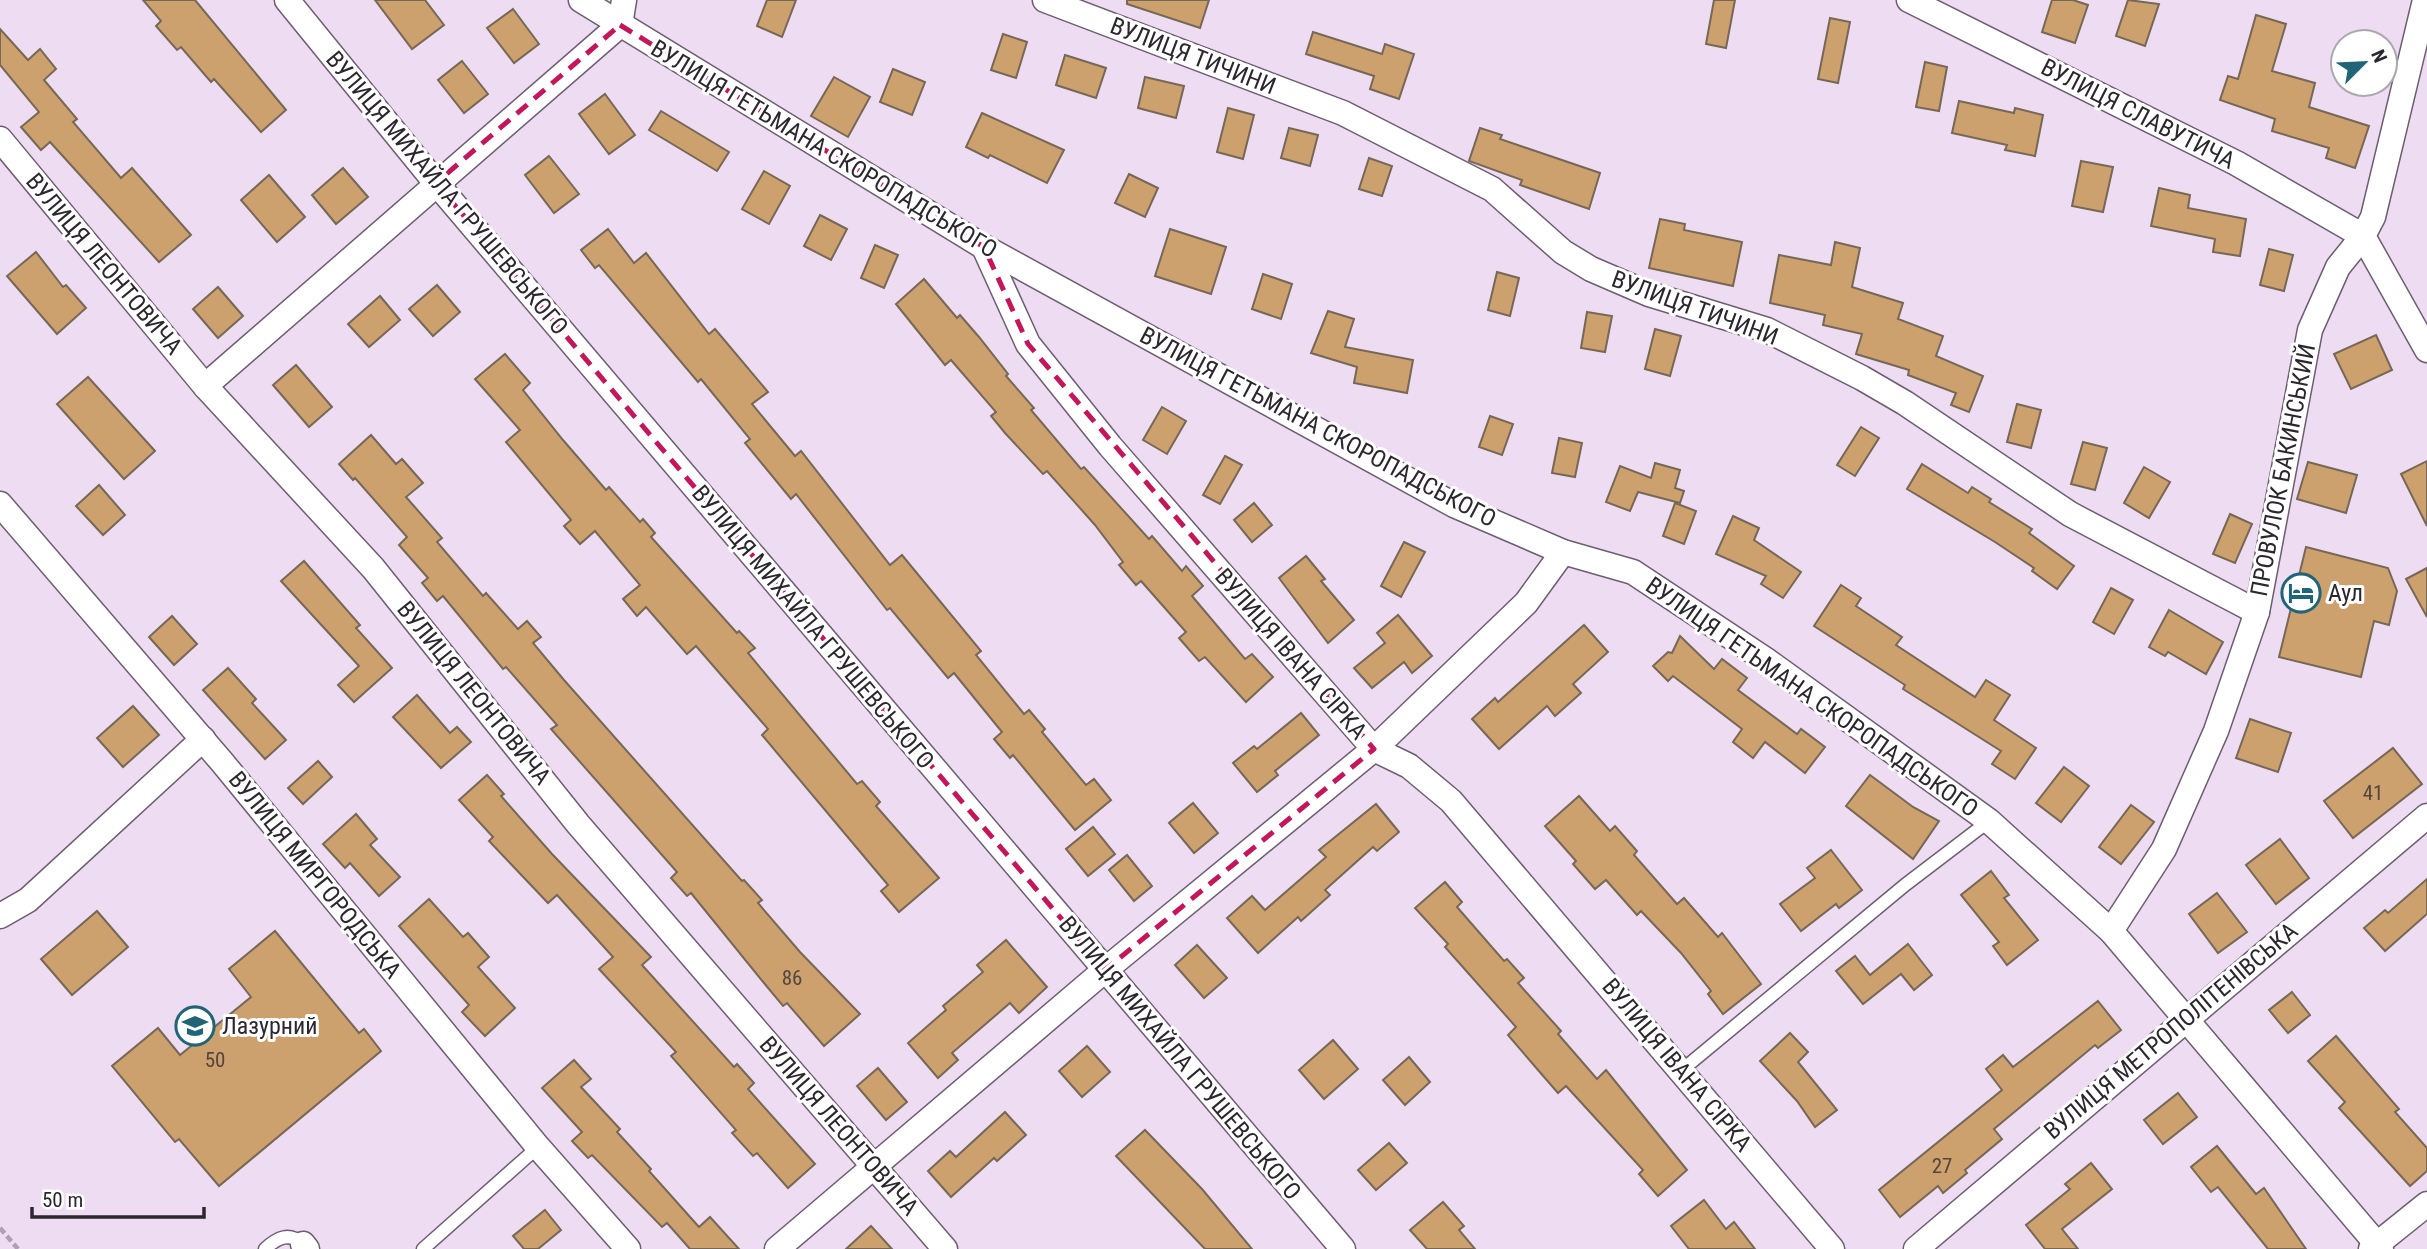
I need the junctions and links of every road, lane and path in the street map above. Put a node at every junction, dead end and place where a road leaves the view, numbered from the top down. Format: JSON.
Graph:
{"nodes":[{"id":1,"x":287,"y":0,"type":"edge"},
{"id":2,"x":581,"y":0,"type":"edge"},
{"id":3,"x":624,"y":0,"type":"edge"},
{"id":4,"x":1045,"y":0,"type":"edge"},
{"id":5,"x":1909,"y":0,"type":"edge"},
{"id":6,"x":2425,"y":0,"type":"edge"},
{"id":7,"x":620,"y":26,"type":"junction"},
{"id":8,"x":0,"y":139,"type":"edge"},
{"id":9,"x":436,"y":183,"type":"junction"},
{"id":10,"x":2363,"y":236,"type":"junction"},
{"id":11,"x":984,"y":247,"type":"junction"},
{"id":12,"x":2427,"y":350,"type":"edge"},
{"id":13,"x":205,"y":386,"type":"junction"},
{"id":14,"x":0,"y":504,"type":"edge"},
{"id":15,"x":1563,"y":552,"type":"junction"},
{"id":16,"x":2257,"y":612,"type":"junction"},
{"id":17,"x":203,"y":739,"type":"junction"},
{"id":18,"x":1374,"y":749,"type":"junction"},
{"id":19,"x":2427,"y":816,"type":"edge"},
{"id":20,"x":1989,"y":821,"type":"junction"},
{"id":21,"x":0,"y":916,"type":"edge"},
{"id":22,"x":2111,"y":932,"type":"junction"},
{"id":23,"x":1105,"y":970,"type":"junction"},
{"id":24,"x":2185,"y":1018,"type":"junction"},
{"id":25,"x":1682,"y":1070,"type":"junction"},
{"id":26,"x":538,"y":1147,"type":"junction"},
{"id":27,"x":873,"y":1165,"type":"junction"},
{"id":28,"x":2427,"y":1204,"type":"edge"},
{"id":29,"x":0,"y":1228,"type":"edge"},
{"id":30,"x":305,"y":1247,"type":"edge"},
{"id":31,"x":2377,"y":1247,"type":"edge"},
{"id":32,"x":18,"y":1249,"type":"edge"},
{"id":33,"x":265,"y":1249,"type":"edge"},
{"id":34,"x":423,"y":1249,"type":"edge"},
{"id":35,"x":628,"y":1249,"type":"edge"},
{"id":36,"x":777,"y":1249,"type":"edge"},
{"id":37,"x":945,"y":1249,"type":"edge"},
{"id":38,"x":1343,"y":1249,"type":"edge"},
{"id":39,"x":1832,"y":1249,"type":"edge"},
{"id":40,"x":1916,"y":1249,"type":"edge"}],
"edges":[{"from":1,"to":9,"type":"street","name":"ВУЛИЦЯ МИХАЙЛА ГРУШЕВСЬКОГО"},
{"from":2,"to":7,"type":"street","name":"ВУЛИЦЯ ГЕТЬМАНА СКОРОПАДСЬКОГО"},
{"from":3,"to":7,"type":"street"},
{"from":4,"to":16,"type":"street","name":"ВУЛИЦЯ ТИЧИНИ"},
{"from":5,"to":10,"type":"street","name":"ВУЛИЦЯ СЛАВУТИЧА"},
{"from":6,"to":10,"type":"street","name":"ПРОВУЛОК БАКИНСЬКИЙ"},
{"from":7,"to":9,"type":"street"},
{"from":7,"to":11,"type":"street","name":"ВУЛИЦЯ ГЕТЬМАНА СКОРОПАДСЬКОГО"},
{"from":8,"to":13,"type":"street","name":"ВУЛИЦЯ ЛЕОНТОВИЧА"},
{"from":9,"to":13,"type":"street"},
{"from":9,"to":23,"type":"street","name":"ВУЛИЦЯ МИХАЙЛА ГРУШЕВСЬКОГО"},
{"from":10,"to":12,"type":"street"},
{"from":10,"to":16,"type":"street","name":"ПРОВУЛОК БАКИНСЬКИЙ"},
{"from":11,"to":15,"type":"street","name":"ВУЛИЦЯ ГЕТЬМАНА СКОРОПАДСЬКОГО"},
{"from":11,"to":18,"type":"street","name":"ВУЛИЦЯ ІВАНА СІРКА"},
{"from":13,"to":27,"type":"street","name":"ВУЛИЦЯ ЛЕОНТОВИЧА"},
{"from":14,"to":17,"type":"street","name":"ВУЛИЦЯ МИРГОРОДСЬКА"},
{"from":15,"to":18,"type":"street"},
{"from":15,"to":20,"type":"street","name":"ВУЛИЦЯ ГЕТЬМАНА СКОРОПАДСЬКОГО"},
{"from":16,"to":22,"type":"street","name":"ПРОВУЛОК БАКИНСЬКИЙ"},
{"from":17,"to":21,"type":"street"},
{"from":17,"to":26,"type":"street","name":"ВУЛИЦЯ МИРГОРОДСЬКА"},
{"from":18,"to":23,"type":"street"},
{"from":18,"to":25,"type":"street","name":"ВУЛИЦЯ ІВАНА СІРКА"},
{"from":19,"to":24,"type":"street","name":"ВУЛИЦЯ МЕТРОПОЛІТЕНІВСЬКА"},
{"from":20,"to":22,"type":"street","name":"ВУЛИЦЯ ГЕТЬМАНА СКОРОПАДСЬКОГО"},
{"from":20,"to":25,"type":"lane"},
{"from":22,"to":24,"type":"street","name":"ВУЛИЦЯ ГЕТЬМАНА СКОРОПАДСЬКОГО"},
{"from":23,"to":27,"type":"street"},
{"from":23,"to":38,"type":"street","name":"ВУЛИЦЯ МИХАЙЛА ГРУШЕВСЬКОГО"},
{"from":24,"to":31,"type":"street","name":"ВУЛИЦЯ ГЕТЬМАНА СКОРОПАДСЬКОГО"},
{"from":24,"to":40,"type":"street","name":"ВУЛИЦЯ МЕТРОПОЛІТЕНІВСЬКА"},
{"from":25,"to":39,"type":"street","name":"ВУЛИЦЯ ІВАНА СІРКА"},
{"from":26,"to":34,"type":"lane"},
{"from":26,"to":35,"type":"street","name":"ВУЛИЦЯ МИРГОРОДСЬКА"},
{"from":27,"to":36,"type":"street"},
{"from":27,"to":37,"type":"street","name":"ВУЛИЦЯ ЛЕОНТОВИЧА"},
{"from":28,"to":31,"type":"street"},
{"from":29,"to":32,"type":"path"},
{"from":30,"to":33,"type":"lane"}]}
